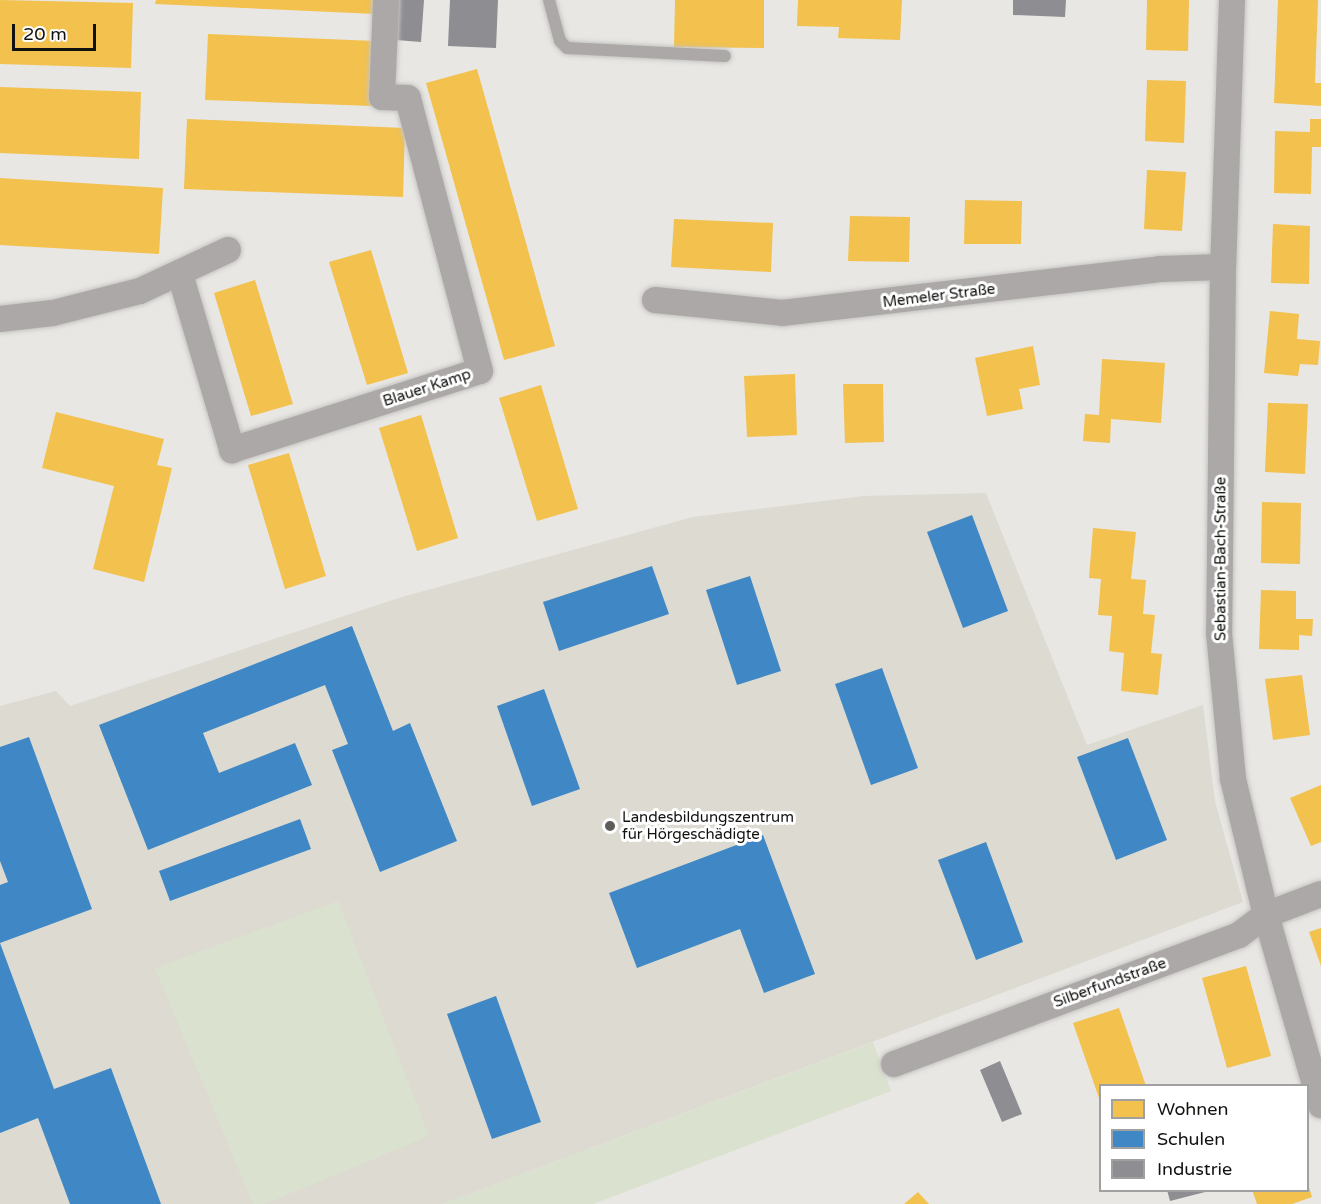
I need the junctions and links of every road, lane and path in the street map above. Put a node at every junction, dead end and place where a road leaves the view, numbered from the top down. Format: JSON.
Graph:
{"nodes":[{"id":1,"x":386,"y":0,"type":"edge"},
{"id":2,"x":549,"y":0,"type":"edge"},
{"id":3,"x":1232,"y":0,"type":"edge"},
{"id":4,"x":725,"y":56,"type":"dead end"},
{"id":5,"x":228,"y":250,"type":"dead end"},
{"id":6,"x":1223,"y":267,"type":"junction"},
{"id":7,"x":180,"y":274,"type":"junction"},
{"id":8,"x":655,"y":300,"type":"dead end"},
{"id":9,"x":0,"y":319,"type":"edge"},
{"id":10,"x":1321,"y":894,"type":"edge"},
{"id":11,"x":1266,"y":915,"type":"junction"},
{"id":12,"x":894,"y":1064,"type":"dead end"},
{"id":13,"x":1321,"y":1105,"type":"edge"}],
"edges":[{"from":1,"to":7,"type":"street","name":"Blauer Kamp"},
{"from":2,"to":4,"type":"lane"},
{"from":3,"to":6,"type":"street","name":"Sebastian-Bach-Straße"},
{"from":5,"to":7,"type":"street"},
{"from":6,"to":8,"type":"street","name":"Memeler Straße"},
{"from":6,"to":11,"type":"street","name":"Sebastian-Bach-Straße"},
{"from":7,"to":9,"type":"street"},
{"from":10,"to":11,"type":"street","name":"Silberfundstraße"},
{"from":11,"to":12,"type":"street","name":"Silberfundstraße"},
{"from":11,"to":13,"type":"street","name":"Sebastian-Bach-Straße"}]}
